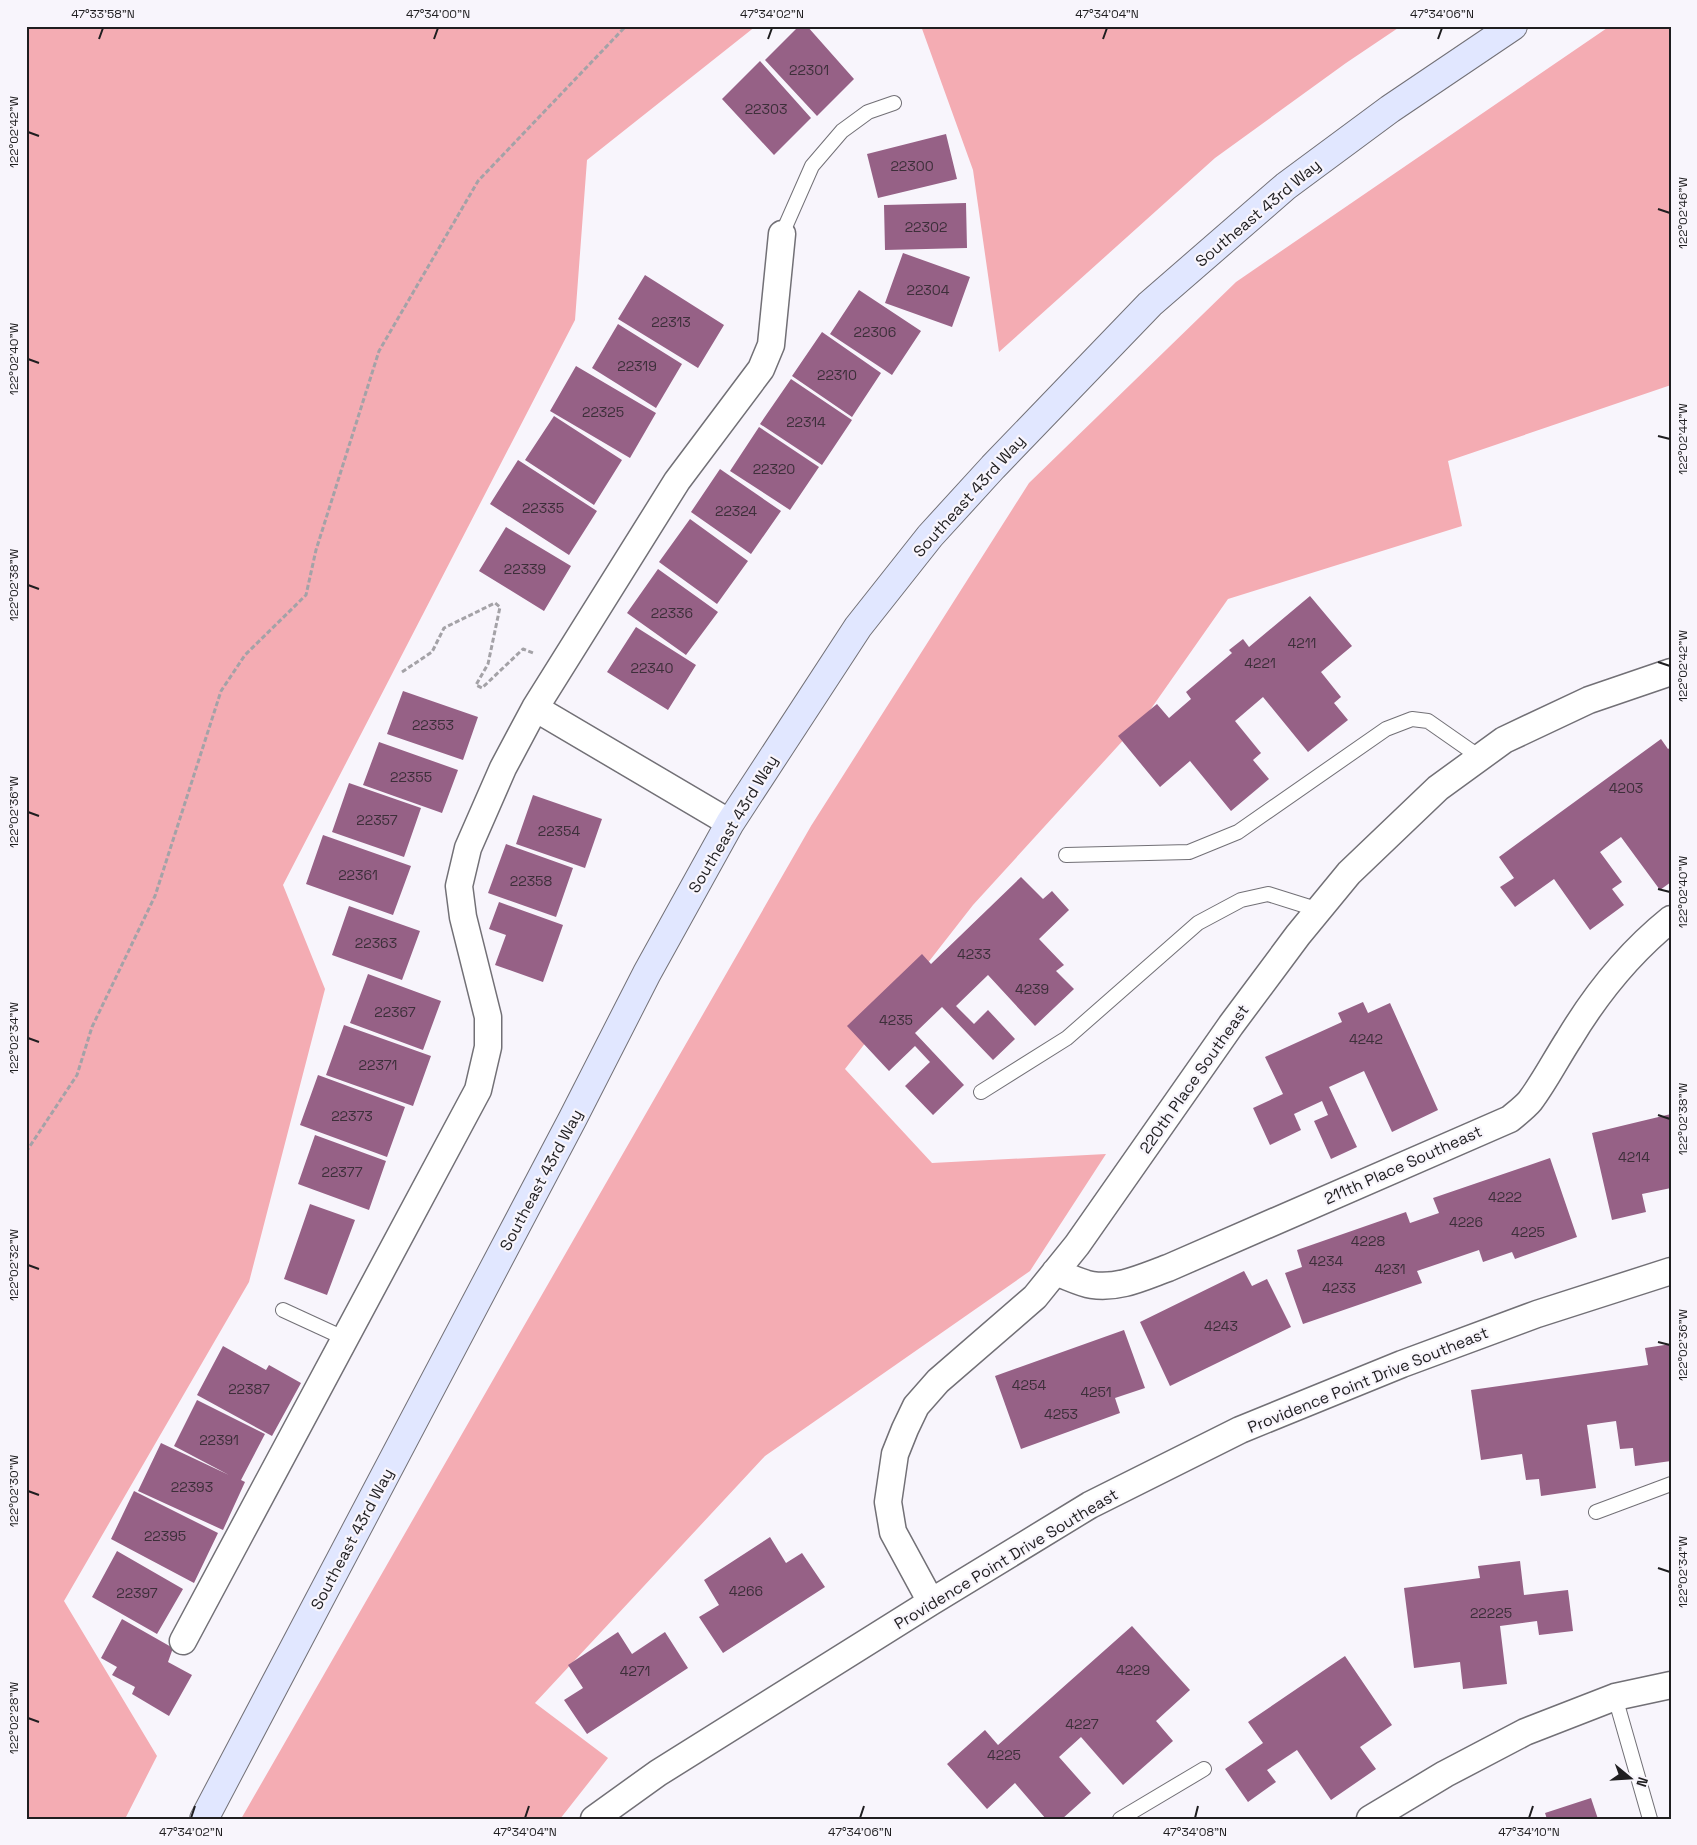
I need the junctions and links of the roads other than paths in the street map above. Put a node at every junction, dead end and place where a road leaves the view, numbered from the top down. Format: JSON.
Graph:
{"nodes":[{"id":1,"x":1513,"y":26,"type":"edge"},
{"id":2,"x":894,"y":103,"type":"dead end"},
{"id":3,"x":782,"y":234,"type":"joint"},
{"id":4,"x":1671,"y":672,"type":"edge"},
{"id":5,"x":535,"y":708,"type":"junction"},
{"id":6,"x":1481,"y":758,"type":"junction"},
{"id":7,"x":730,"y":823,"type":"junction"},
{"id":8,"x":1066,"y":855,"type":"dead end"},
{"id":9,"x":1319,"y":910,"type":"junction"},
{"id":10,"x":1671,"y":919,"type":"edge"},
{"id":11,"x":981,"y":1092,"type":"dead end"},
{"id":12,"x":1671,"y":1271,"type":"edge"},
{"id":13,"x":1055,"y":1272,"type":"junction"},
{"id":14,"x":283,"y":1310,"type":"dead end"},
{"id":15,"x":346,"y":1338,"type":"junction"},
{"id":16,"x":1671,"y":1484,"type":"edge"},
{"id":17,"x":1596,"y":1512,"type":"dead end"},
{"id":18,"x":931,"y":1602,"type":"junction"},
{"id":19,"x":183,"y":1641,"type":"dead end"},
{"id":20,"x":1671,"y":1685,"type":"edge"},
{"id":21,"x":1615,"y":1697,"type":"junction"},
{"id":22,"x":1204,"y":1769,"type":"dead end"},
{"id":23,"x":204,"y":1819,"type":"edge"},
{"id":24,"x":594,"y":1819,"type":"edge"},
{"id":25,"x":1120,"y":1819,"type":"edge"},
{"id":26,"x":1370,"y":1819,"type":"edge"},
{"id":27,"x":1650,"y":1819,"type":"edge"}],
"edges":[{"from":1,"to":7,"type":"main road","name":"Southeast 43rd Way"},
{"from":2,"to":3,"type":"lane"},
{"from":3,"to":5,"type":"street"},
{"from":4,"to":6,"type":"street","name":"220th Place Southeast"},
{"from":5,"to":7,"type":"street"},
{"from":5,"to":15,"type":"street"},
{"from":6,"to":8,"type":"lane"},
{"from":6,"to":9,"type":"street","name":"220th Place Southeast"},
{"from":7,"to":23,"type":"main road","name":"Southeast 43rd Way"},
{"from":9,"to":11,"type":"lane"},
{"from":9,"to":13,"type":"street","name":"220th Place Southeast"},
{"from":10,"to":13,"type":"street","name":"211th Place Southeast"},
{"from":12,"to":18,"type":"street","name":"Providence Point Drive Southeast"},
{"from":13,"to":18,"type":"street","name":"220th Place Southeast"},
{"from":14,"to":15,"type":"lane"},
{"from":15,"to":19,"type":"street"},
{"from":16,"to":17,"type":"lane"},
{"from":18,"to":24,"type":"street","name":"Providence Point Drive Southeast"},
{"from":20,"to":21,"type":"street"},
{"from":21,"to":26,"type":"street"},
{"from":21,"to":27,"type":"lane"},
{"from":22,"to":25,"type":"lane"}]}
